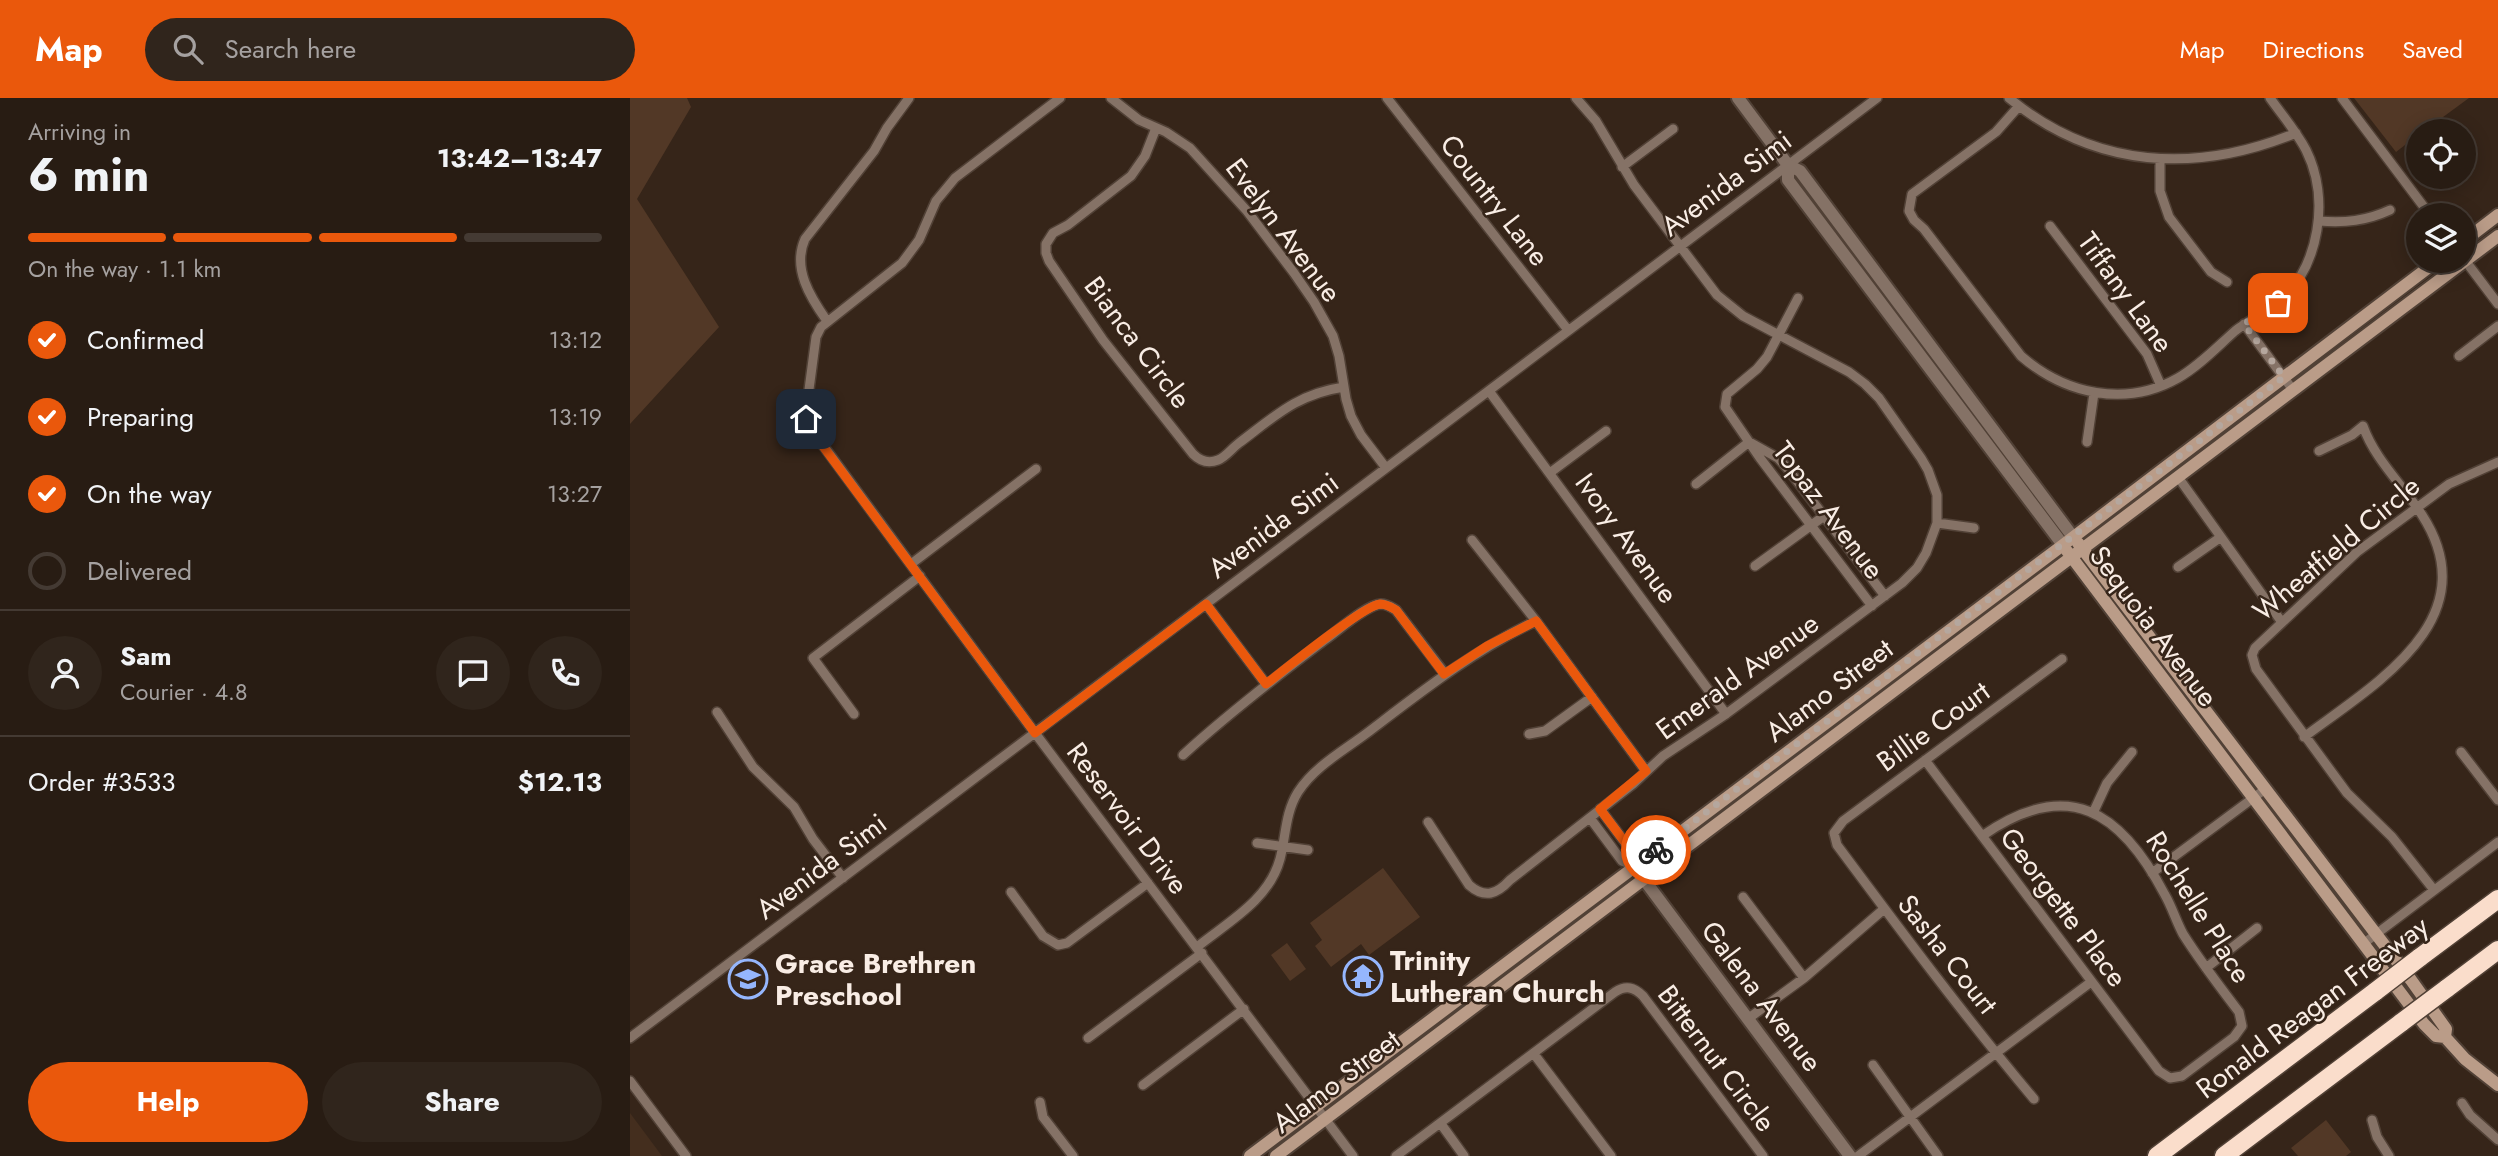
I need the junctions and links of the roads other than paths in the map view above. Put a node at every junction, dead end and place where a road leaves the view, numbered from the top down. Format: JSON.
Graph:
{"nodes":[{"id":1,"x":909,"y":98,"type":"edge"},
{"id":2,"x":1060,"y":98,"type":"edge"},
{"id":3,"x":1111,"y":98,"type":"edge"},
{"id":4,"x":1387,"y":98,"type":"edge"},
{"id":5,"x":1576,"y":98,"type":"edge"},
{"id":6,"x":1738,"y":98,"type":"edge"},
{"id":7,"x":1877,"y":98,"type":"edge"},
{"id":8,"x":2009,"y":98,"type":"edge"},
{"id":9,"x":2270,"y":98,"type":"edge"},
{"id":10,"x":2342,"y":98,"type":"edge"},
{"id":11,"x":2019,"y":106,"type":"junction"},
{"id":12,"x":1156,"y":128,"type":"junction"},
{"id":13,"x":1673,"y":129,"type":"dead end"},
{"id":14,"x":2296,"y":133,"type":"junction"},
{"id":15,"x":2160,"y":159,"type":"junction"},
{"id":16,"x":1788,"y":165,"type":"junction"},
{"id":17,"x":1622,"y":167,"type":"junction"},
{"id":18,"x":2421,"y":203,"type":"edge"},
{"id":19,"x":2390,"y":210,"type":"dead end"},
{"id":20,"x":2498,"y":215,"type":"edge"},
{"id":21,"x":2319,"y":221,"type":"junction"},
{"id":22,"x":2050,"y":226,"type":"dead end"},
{"id":23,"x":2476,"y":231,"type":"edge"},
{"id":24,"x":2498,"y":236,"type":"edge"},
{"id":25,"x":1680,"y":247,"type":"junction"},
{"id":26,"x":2476,"y":252,"type":"edge"},
{"id":27,"x":2421,"y":273,"type":"edge"},
{"id":28,"x":2448,"y":273,"type":"edge"},
{"id":29,"x":2475,"y":273,"type":"edge"},
{"id":30,"x":2227,"y":282,"type":"dead end"},
{"id":31,"x":1798,"y":298,"type":"dead end"},
{"id":32,"x":2498,"y":304,"type":"edge"},
{"id":33,"x":827,"y":321,"type":"junction"},
{"id":34,"x":2244,"y":324,"type":"junction"},
{"id":35,"x":2498,"y":326,"type":"edge"},
{"id":36,"x":1568,"y":330,"type":"junction"},
{"id":37,"x":1779,"y":335,"type":"junction"},
{"id":38,"x":2459,"y":356,"type":"dead end"},
{"id":39,"x":2284,"y":377,"type":"junction"},
{"id":40,"x":2161,"y":386,"type":"junction"},
{"id":41,"x":1344,"y":387,"type":"junction"},
{"id":42,"x":2293,"y":390,"type":"junction"},
{"id":43,"x":1489,"y":391,"type":"junction"},
{"id":44,"x":2094,"y":393,"type":"junction"},
{"id":45,"x":1606,"y":431,"type":"dead end"},
{"id":46,"x":1749,"y":442,"type":"junction"},
{"id":47,"x":2087,"y":442,"type":"dead end"},
{"id":48,"x":2319,"y":451,"type":"dead end"},
{"id":49,"x":2498,"y":462,"type":"edge"},
{"id":50,"x":1386,"y":468,"type":"junction"},
{"id":51,"x":1036,"y":469,"type":"dead end"},
{"id":52,"x":1551,"y":472,"type":"junction"},
{"id":53,"x":2178,"y":477,"type":"junction"},
{"id":54,"x":1696,"y":484,"type":"dead end"},
{"id":55,"x":2416,"y":507,"type":"junction"},
{"id":56,"x":1824,"y":516,"type":"junction"},
{"id":57,"x":1937,"y":523,"type":"junction"},
{"id":58,"x":1812,"y":524,"type":"junction"},
{"id":59,"x":1974,"y":528,"type":"dead end"},
{"id":60,"x":2221,"y":537,"type":"junction"},
{"id":61,"x":1472,"y":540,"type":"dead end"},
{"id":62,"x":2068,"y":541,"type":"junction"},
{"id":63,"x":2076,"y":552,"type":"junction"},
{"id":64,"x":911,"y":564,"type":"junction"},
{"id":65,"x":1755,"y":566,"type":"dead end"},
{"id":66,"x":2178,"y":567,"type":"dead end"},
{"id":67,"x":920,"y":576,"type":"junction"},
{"id":68,"x":1885,"y":596,"type":"junction"},
{"id":69,"x":1206,"y":604,"type":"junction"},
{"id":70,"x":1872,"y":606,"type":"junction"},
{"id":71,"x":1536,"y":621,"type":"junction"},
{"id":72,"x":2281,"y":621,"type":"junction"},
{"id":73,"x":2062,"y":659,"type":"dead end"},
{"id":74,"x":1444,"y":674,"type":"junction"},
{"id":75,"x":1266,"y":684,"type":"junction"},
{"id":76,"x":1591,"y":697,"type":"junction"},
{"id":77,"x":717,"y":712,"type":"dead end"},
{"id":78,"x":854,"y":714,"type":"dead end"},
{"id":79,"x":1726,"y":714,"type":"junction"},
{"id":80,"x":1035,"y":733,"type":"junction"},
{"id":81,"x":1529,"y":734,"type":"dead end"},
{"id":82,"x":2304,"y":737,"type":"junction"},
{"id":83,"x":2132,"y":752,"type":"dead end"},
{"id":84,"x":2461,"y":752,"type":"dead end"},
{"id":85,"x":1183,"y":755,"type":"dead end"},
{"id":86,"x":1925,"y":760,"type":"junction"},
{"id":87,"x":1646,"y":771,"type":"junction"},
{"id":88,"x":2259,"y":794,"type":"junction"},
{"id":89,"x":2498,"y":800,"type":"edge"},
{"id":90,"x":1600,"y":809,"type":"junction"},
{"id":91,"x":2093,"y":813,"type":"junction"},
{"id":92,"x":1590,"y":818,"type":"junction"},
{"id":93,"x":1429,"y":822,"type":"dead end"},
{"id":94,"x":1834,"y":833,"type":"joint"},
{"id":95,"x":1982,"y":836,"type":"junction"},
{"id":96,"x":2498,"y":842,"type":"edge"},
{"id":97,"x":1257,"y":843,"type":"dead end"},
{"id":98,"x":1282,"y":847,"type":"junction"},
{"id":99,"x":1308,"y":850,"type":"dead end"},
{"id":100,"x":1634,"y":866,"type":"junction"},
{"id":101,"x":2152,"y":873,"type":"junction"},
{"id":102,"x":843,"y":878,"type":"junction"},
{"id":103,"x":1642,"y":880,"type":"junction"},
{"id":104,"x":1148,"y":883,"type":"junction"},
{"id":105,"x":2434,"y":890,"type":"junction"},
{"id":106,"x":1011,"y":892,"type":"dead end"},
{"id":107,"x":1743,"y":897,"type":"dead end"},
{"id":108,"x":2498,"y":899,"type":"edge"},
{"id":109,"x":1884,"y":909,"type":"junction"},
{"id":110,"x":2257,"y":928,"type":"dead end"},
{"id":111,"x":2375,"y":936,"type":"junction"},
{"id":112,"x":2363,"y":944,"type":"junction"},
{"id":113,"x":1199,"y":950,"type":"junction"},
{"id":114,"x":2498,"y":950,"type":"edge"},
{"id":115,"x":2206,"y":968,"type":"junction"},
{"id":116,"x":1804,"y":978,"type":"junction"},
{"id":117,"x":2091,"y":982,"type":"junction"},
{"id":118,"x":1244,"y":1009,"type":"junction"},
{"id":119,"x":1749,"y":1018,"type":"junction"},
{"id":120,"x":2445,"y":1037,"type":"junction"},
{"id":121,"x":630,"y":1038,"type":"edge"},
{"id":122,"x":1088,"y":1038,"type":"dead end"},
{"id":123,"x":1534,"y":1054,"type":"junction"},
{"id":124,"x":1997,"y":1054,"type":"junction"},
{"id":125,"x":1873,"y":1065,"type":"dead end"},
{"id":126,"x":2170,"y":1078,"type":"joint"},
{"id":127,"x":630,"y":1081,"type":"edge"},
{"id":128,"x":1143,"y":1085,"type":"dead end"},
{"id":129,"x":2498,"y":1085,"type":"edge"},
{"id":130,"x":2034,"y":1099,"type":"dead end"},
{"id":131,"x":1040,"y":1102,"type":"dead end"},
{"id":132,"x":2462,"y":1103,"type":"dead end"},
{"id":133,"x":1316,"y":1106,"type":"junction"},
{"id":134,"x":1910,"y":1118,"type":"junction"},
{"id":135,"x":1325,"y":1119,"type":"junction"},
{"id":136,"x":2372,"y":1120,"type":"dead end"},
{"id":137,"x":1441,"y":1124,"type":"junction"},
{"id":138,"x":2498,"y":1140,"type":"edge"},
{"id":139,"x":686,"y":1156,"type":"edge"},
{"id":140,"x":1073,"y":1156,"type":"edge"},
{"id":141,"x":1250,"y":1156,"type":"edge"},
{"id":142,"x":1276,"y":1156,"type":"edge"},
{"id":143,"x":1353,"y":1156,"type":"edge"},
{"id":144,"x":1396,"y":1156,"type":"edge"},
{"id":145,"x":1464,"y":1156,"type":"edge"},
{"id":146,"x":1611,"y":1156,"type":"edge"},
{"id":147,"x":1763,"y":1156,"type":"edge"},
{"id":148,"x":1850,"y":1156,"type":"edge"},
{"id":149,"x":1858,"y":1156,"type":"edge"},
{"id":150,"x":1938,"y":1156,"type":"edge"},
{"id":151,"x":2157,"y":1156,"type":"edge"},
{"id":152,"x":2224,"y":1156,"type":"edge"},
{"id":153,"x":2389,"y":1156,"type":"edge"}],
"edges":[{"from":1,"to":33,"type":"street"},
{"from":2,"to":33,"type":"street"},
{"from":3,"to":12,"type":"street","name":"Evelyn Avenue"},
{"from":4,"to":36,"type":"street","name":"Country Lane"},
{"from":5,"to":17,"type":"street"},
{"from":6,"to":16,"type":"street","name":"Sequoia Avenue"},
{"from":7,"to":16,"type":"street","name":"Avenida Simi"},
{"from":8,"to":11,"type":"street"},
{"from":9,"to":14,"type":"street"},
{"from":10,"to":18,"type":"street"},
{"from":11,"to":15,"type":"street"},
{"from":11,"to":44,"type":"street"},
{"from":12,"to":41,"type":"street","name":"Evelyn Avenue"},
{"from":12,"to":41,"type":"street","name":"Bianca Circle"},
{"from":13,"to":17,"type":"street"},
{"from":14,"to":15,"type":"street"},
{"from":14,"to":21,"type":"street"},
{"from":15,"to":30,"type":"street"},
{"from":16,"to":25,"type":"street","name":"Avenida Simi"},
{"from":16,"to":62,"type":"street","name":"Sequoia Avenue"},
{"from":17,"to":25,"type":"street"},
{"from":19,"to":21,"type":"street"},
{"from":20,"to":23,"type":"main road"},
{"from":21,"to":34,"type":"street"},
{"from":22,"to":40,"type":"street","name":"Tiffany Lane"},
{"from":24,"to":26,"type":"main road","name":"Alamo Street"},
{"from":25,"to":36,"type":"street","name":"Avenida Simi"},
{"from":25,"to":37,"type":"street"},
{"from":27,"to":39,"type":"main road","name":"Alamo Street"},
{"from":28,"to":42,"type":"main road","name":"Alamo Street"},
{"from":29,"to":32,"type":"street"},
{"from":31,"to":37,"type":"street","name":"Topaz Avenue"},
{"from":33,"to":64,"type":"street","name":"Reservoir Drive"},
{"from":34,"to":39,"type":"street"},
{"from":34,"to":40,"type":"street"},
{"from":35,"to":38,"type":"street"},
{"from":36,"to":43,"type":"street","name":"Avenida Simi"},
{"from":37,"to":46,"type":"street","name":"Topaz Avenue"},
{"from":37,"to":57,"type":"street"},
{"from":39,"to":42,"type":"street"},
{"from":39,"to":62,"type":"main road","name":"Alamo Street"},
{"from":40,"to":44,"type":"street"},
{"from":41,"to":50,"type":"street","name":"Evelyn Avenue"},
{"from":42,"to":53,"type":"main road","name":"Alamo Street"},
{"from":43,"to":50,"type":"street","name":"Avenida Simi"},
{"from":43,"to":52,"type":"street","name":"Ivory Avenue"},
{"from":44,"to":47,"type":"street"},
{"from":45,"to":52,"type":"street"},
{"from":46,"to":54,"type":"street"},
{"from":46,"to":56,"type":"street","name":"Topaz Avenue"},
{"from":46,"to":58,"type":"street","name":"Topaz Avenue"},
{"from":48,"to":55,"type":"street"},
{"from":49,"to":55,"type":"street","name":"Wheatfield Circle"},
{"from":50,"to":69,"type":"street","name":"Avenida Simi"},
{"from":51,"to":64,"type":"street"},
{"from":52,"to":79,"type":"street","name":"Ivory Avenue"},
{"from":53,"to":60,"type":"street"},
{"from":53,"to":63,"type":"main road","name":"Alamo Street"},
{"from":55,"to":72,"type":"street","name":"Wheatfield Circle"},
{"from":55,"to":82,"type":"street"},
{"from":56,"to":58,"type":"street"},
{"from":56,"to":68,"type":"street","name":"Topaz Avenue"},
{"from":57,"to":59,"type":"street"},
{"from":57,"to":68,"type":"street","name":"Emerald Avenue"},
{"from":58,"to":65,"type":"street"},
{"from":58,"to":70,"type":"street","name":"Topaz Avenue"},
{"from":60,"to":66,"type":"street"},
{"from":60,"to":72,"type":"street"},
{"from":61,"to":71,"type":"street"},
{"from":62,"to":63,"type":"main road","name":"Sequoia Avenue"},
{"from":62,"to":100,"type":"main road","name":"Alamo Street"},
{"from":63,"to":88,"type":"main road","name":"Sequoia Avenue"},
{"from":63,"to":103,"type":"main road","name":"Alamo Street"},
{"from":64,"to":67,"type":"street","name":"Reservoir Drive"},
{"from":67,"to":78,"type":"street"},
{"from":67,"to":80,"type":"street","name":"Reservoir Drive"},
{"from":68,"to":70,"type":"street","name":"Emerald Avenue"},
{"from":69,"to":75,"type":"street"},
{"from":69,"to":80,"type":"street","name":"Avenida Simi"},
{"from":70,"to":79,"type":"street","name":"Emerald Avenue"},
{"from":71,"to":74,"type":"street"},
{"from":71,"to":76,"type":"street"},
{"from":72,"to":82,"type":"street","name":"Wheatfield Circle"},
{"from":73,"to":86,"type":"street","name":"Billie Court"},
{"from":74,"to":75,"type":"street"},
{"from":74,"to":98,"type":"street"},
{"from":75,"to":85,"type":"street"},
{"from":76,"to":81,"type":"street"},
{"from":76,"to":87,"type":"street"},
{"from":77,"to":102,"type":"street"},
{"from":79,"to":87,"type":"street","name":"Emerald Avenue"},
{"from":80,"to":102,"type":"street","name":"Avenida Simi"},
{"from":80,"to":104,"type":"street","name":"Reservoir Drive"},
{"from":82,"to":105,"type":"street","name":"Wheatfield Circle"},
{"from":83,"to":91,"type":"street"},
{"from":84,"to":89,"type":"street"},
{"from":86,"to":94,"type":"street","name":"Billie Court"},
{"from":86,"to":95,"type":"street","name":"Georgette Place"},
{"from":87,"to":90,"type":"street","name":"Emerald Avenue"},
{"from":88,"to":101,"type":"street"},
{"from":88,"to":111,"type":"main road","name":"Sequoia Avenue"},
{"from":88,"to":112,"type":"main road","name":"Sequoia Avenue"},
{"from":90,"to":92,"type":"street","name":"Emerald Avenue"},
{"from":90,"to":100,"type":"street","name":"Galena Avenue"},
{"from":91,"to":95,"type":"street","name":"Rochelle Place"},
{"from":91,"to":101,"type":"street","name":"Rochelle Place"},
{"from":92,"to":93,"type":"street","name":"Emerald Avenue"},
{"from":92,"to":100,"type":"street","name":"Galena Avenue"},
{"from":94,"to":109,"type":"street","name":"Sasha Court"},
{"from":95,"to":117,"type":"street","name":"Georgette Place"},
{"from":96,"to":105,"type":"street"},
{"from":97,"to":98,"type":"street"},
{"from":98,"to":99,"type":"street"},
{"from":98,"to":113,"type":"street"},
{"from":100,"to":103,"type":"street","name":"Galena Avenue"},
{"from":100,"to":133,"type":"main road","name":"Alamo Street"},
{"from":101,"to":115,"type":"street","name":"Rochelle Place"},
{"from":102,"to":121,"type":"street","name":"Avenida Simi"},
{"from":103,"to":119,"type":"street","name":"Galena Avenue"},
{"from":103,"to":135,"type":"main road","name":"Alamo Street"},
{"from":104,"to":106,"type":"street"},
{"from":104,"to":113,"type":"street","name":"Reservoir Drive"},
{"from":105,"to":111,"type":"street"},
{"from":107,"to":116,"type":"street"},
{"from":108,"to":151,"type":"highway","name":"Ronald Reagan Freeway","bridge":true},
{"from":109,"to":116,"type":"street"},
{"from":109,"to":124,"type":"street","name":"Sasha Court"},
{"from":110,"to":115,"type":"street"},
{"from":111,"to":112,"type":"street"},
{"from":111,"to":120,"type":"main road","name":"Sequoia Avenue"},
{"from":112,"to":120,"type":"main road","name":"Sequoia Avenue"},
{"from":113,"to":118,"type":"street","name":"Reservoir Drive"},
{"from":113,"to":122,"type":"street"},
{"from":114,"to":152,"type":"highway","bridge":true},
{"from":115,"to":126,"type":"street","name":"Rochelle Place"},
{"from":116,"to":119,"type":"street"},
{"from":117,"to":124,"type":"street"},
{"from":117,"to":126,"type":"street","name":"Georgette Place"},
{"from":118,"to":128,"type":"street"},
{"from":118,"to":133,"type":"street","name":"Reservoir Drive"},
{"from":119,"to":148,"type":"street","name":"Galena Avenue"},
{"from":120,"to":129,"type":"main road","name":"Sequoia Avenue"},
{"from":123,"to":137,"type":"street","name":"Bitternut Circle"},
{"from":123,"to":146,"type":"street"},
{"from":123,"to":147,"type":"street","name":"Bitternut Circle"},
{"from":124,"to":130,"type":"street","name":"Sasha Court"},
{"from":124,"to":134,"type":"street"},
{"from":125,"to":134,"type":"street"},
{"from":127,"to":139,"type":"street"},
{"from":131,"to":140,"type":"street"},
{"from":132,"to":138,"type":"street"},
{"from":133,"to":135,"type":"street","name":"Reservoir Drive"},
{"from":133,"to":141,"type":"main road","name":"Alamo Street"},
{"from":134,"to":149,"type":"street"},
{"from":134,"to":150,"type":"street"},
{"from":135,"to":142,"type":"main road","name":"Alamo Street"},
{"from":135,"to":143,"type":"street","name":"Reservoir Drive"},
{"from":136,"to":153,"type":"street"},
{"from":137,"to":144,"type":"street","name":"Bitternut Circle"},
{"from":137,"to":145,"type":"street"}]}
